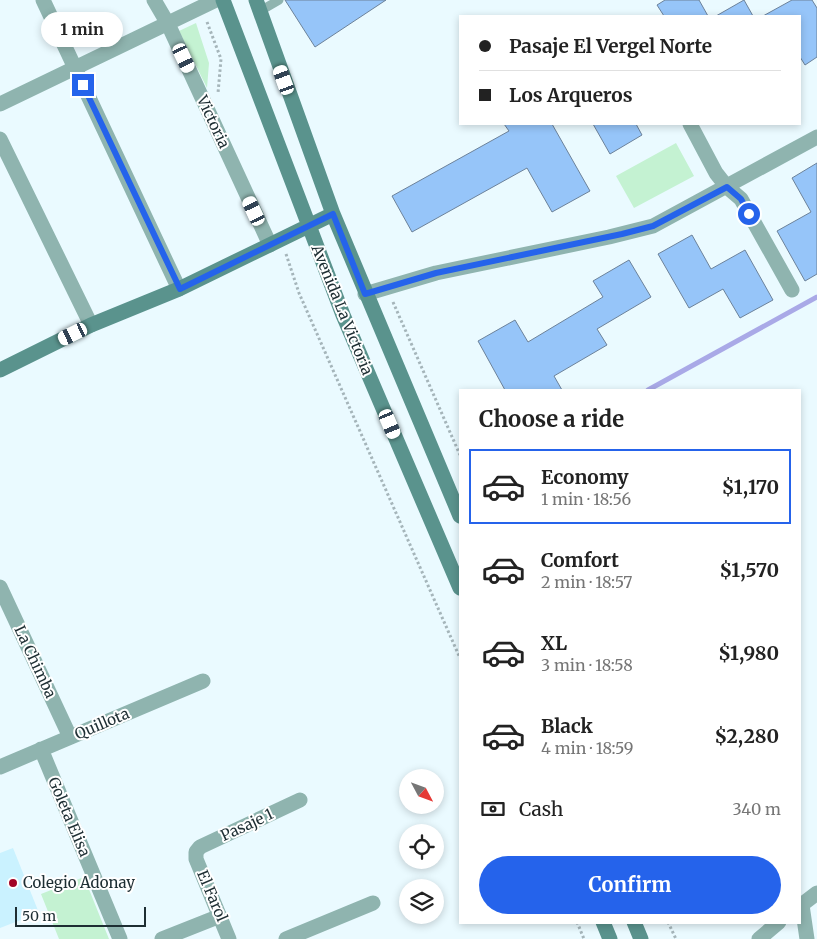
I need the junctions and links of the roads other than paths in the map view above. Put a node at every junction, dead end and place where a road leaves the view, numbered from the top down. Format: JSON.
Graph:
{"nodes":[{"id":1,"x":43,"y":0,"type":"edge"},
{"id":2,"x":154,"y":0,"type":"edge"},
{"id":3,"x":216,"y":0,"type":"edge"},
{"id":4,"x":223,"y":0,"type":"edge"},
{"id":5,"x":279,"y":0,"type":"edge"},
{"id":6,"x":258,"y":5,"type":"edge"},
{"id":7,"x":168,"y":24,"type":"junction"},
{"id":8,"x":75,"y":68,"type":"junction"},
{"id":9,"x":0,"y":104,"type":"edge"},
{"id":10,"x":691,"y":125,"type":"edge"},
{"id":11,"x":817,"y":138,"type":"edge"},
{"id":12,"x":0,"y":139,"type":"edge"},
{"id":13,"x":727,"y":187,"type":"junction"},
{"id":14,"x":333,"y":214,"type":"junction"},
{"id":15,"x":308,"y":225,"type":"junction"},
{"id":16,"x":275,"y":242,"type":"junction"},
{"id":17,"x":180,"y":289,"type":"junction"},
{"id":18,"x":792,"y":290,"type":"dead end"},
{"id":19,"x":365,"y":294,"type":"junction"},
{"id":20,"x":91,"y":325,"type":"junction"},
{"id":21,"x":1,"y":367,"type":"edge"},
{"id":22,"x":459,"y":514,"type":"edge"},
{"id":23,"x":459,"y":586,"type":"edge"},
{"id":24,"x":0,"y":587,"type":"edge"},
{"id":25,"x":203,"y":681,"type":"dead end"},
{"id":26,"x":70,"y":737,"type":"junction"},
{"id":27,"x":41,"y":749,"type":"junction"},
{"id":28,"x":0,"y":767,"type":"edge"},
{"id":29,"x":300,"y":800,"type":"dead end"},
{"id":30,"x":196,"y":852,"type":"joint"},
{"id":31,"x":817,"y":893,"type":"edge"},
{"id":32,"x":373,"y":903,"type":"dead end"},
{"id":33,"x":801,"y":905,"type":"edge"},
{"id":34,"x":220,"y":916,"type":"junction"},
{"id":35,"x":604,"y":924,"type":"edge"},
{"id":36,"x":635,"y":924,"type":"edge"},
{"id":37,"x":777,"y":924,"type":"edge"},
{"id":38,"x":120,"y":939,"type":"edge"},
{"id":39,"x":162,"y":939,"type":"edge"},
{"id":40,"x":229,"y":939,"type":"edge"},
{"id":41,"x":286,"y":939,"type":"edge"},
{"id":42,"x":610,"y":939,"type":"edge"},
{"id":43,"x":641,"y":939,"type":"edge"},
{"id":44,"x":758,"y":939,"type":"edge"},
{"id":45,"x":807,"y":939,"type":"edge"}],
"edges":[{"from":1,"to":8,"type":"street"},
{"from":2,"to":7,"type":"street","name":"Victoria"},
{"from":3,"to":7,"type":"street"},
{"from":4,"to":15,"type":"main road","name":"Avenida La Victoria"},
{"from":5,"to":6,"type":"lane"},
{"from":6,"to":14,"type":"main road","name":"Avenida La Victoria"},
{"from":7,"to":8,"type":"street"},
{"from":7,"to":16,"type":"street","name":"Victoria"},
{"from":8,"to":9,"type":"street"},
{"from":8,"to":17,"type":"street"},
{"from":10,"to":13,"type":"street"},
{"from":11,"to":13,"type":"street"},
{"from":12,"to":20,"type":"street"},
{"from":13,"to":18,"type":"street"},
{"from":13,"to":19,"type":"street"},
{"from":14,"to":15,"type":"main road"},
{"from":14,"to":19,"type":"main road","name":"Avenida La Victoria"},
{"from":15,"to":16,"type":"main road"},
{"from":15,"to":23,"type":"main road","name":"Avenida La Victoria"},
{"from":16,"to":17,"type":"main road"},
{"from":17,"to":20,"type":"main road"},
{"from":19,"to":22,"type":"main road","name":"Avenida La Victoria"},
{"from":20,"to":21,"type":"main road"},
{"from":24,"to":26,"type":"street","name":"La Chimba"},
{"from":25,"to":26,"type":"street","name":"Quillota"},
{"from":26,"to":27,"type":"street","name":"Quillota"},
{"from":27,"to":28,"type":"street","name":"Quillota"},
{"from":27,"to":38,"type":"street","name":"Goleta Elisa"},
{"from":29,"to":30,"type":"street","name":"Pasaje 1"},
{"from":30,"to":34,"type":"street","name":"El Farol"},
{"from":31,"to":33,"type":"street"},
{"from":32,"to":41,"type":"street"},
{"from":33,"to":45,"type":"street"},
{"from":34,"to":39,"type":"street"},
{"from":34,"to":40,"type":"street","name":"El Farol"},
{"from":35,"to":42,"type":"main road"},
{"from":36,"to":43,"type":"main road"},
{"from":37,"to":44,"type":"street"}]}
